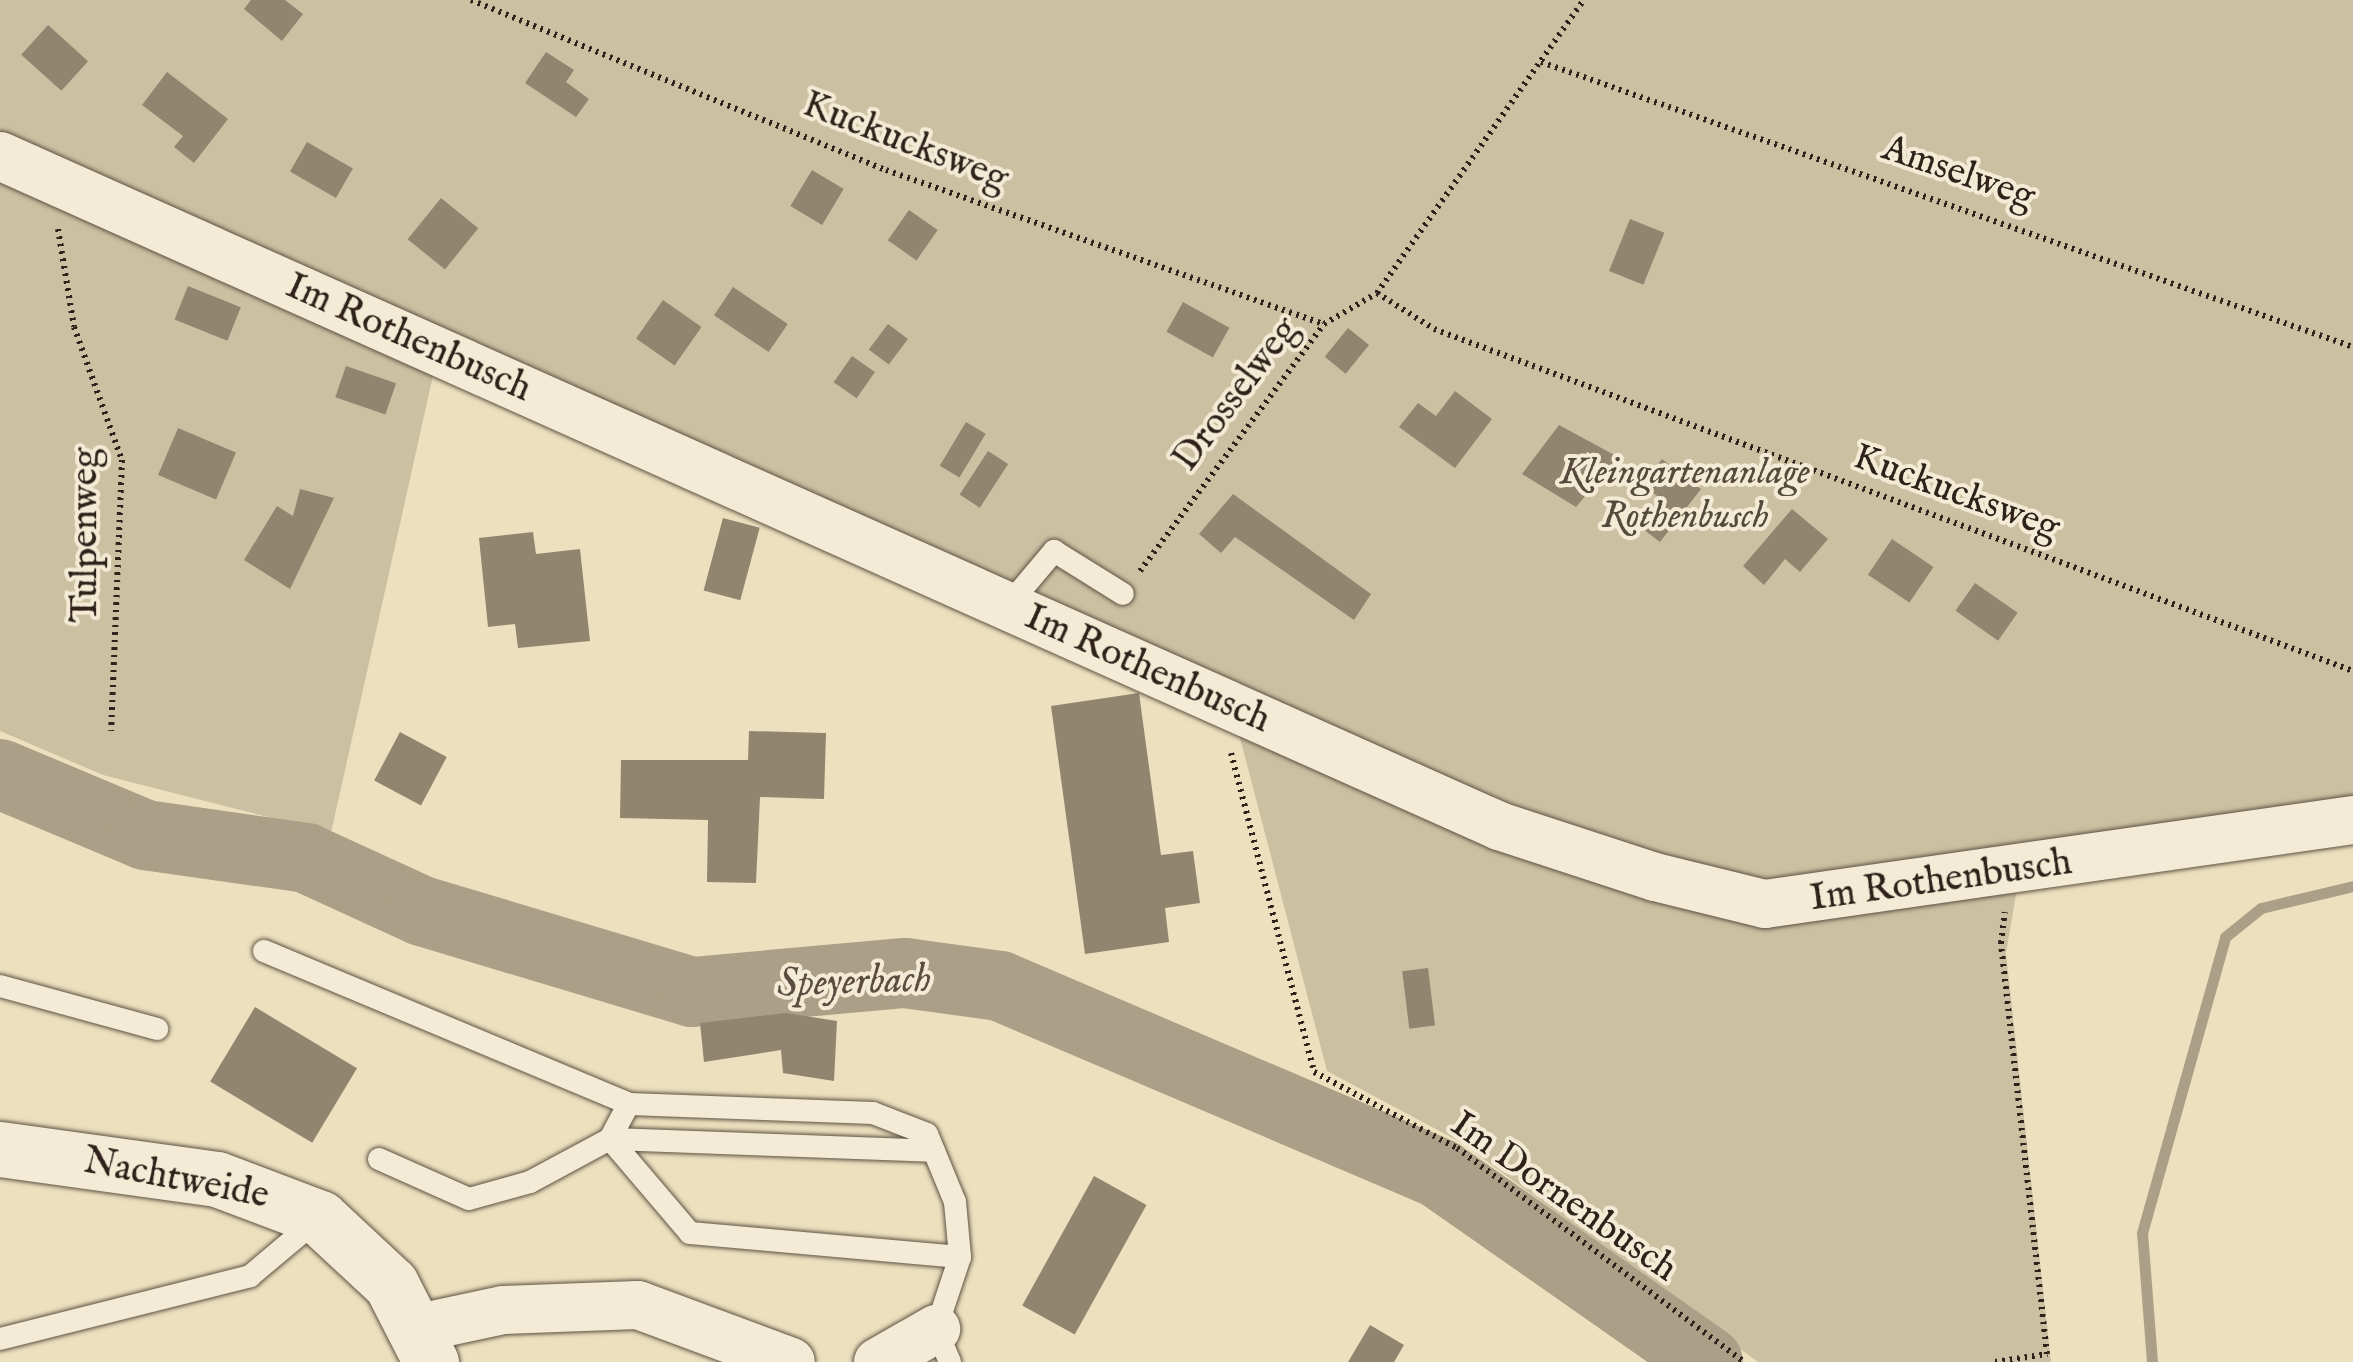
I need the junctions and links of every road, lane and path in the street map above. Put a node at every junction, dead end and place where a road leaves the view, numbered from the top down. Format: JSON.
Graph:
{"nodes":[{"id":1,"x":471,"y":0,"type":"edge"},
{"id":2,"x":1584,"y":0,"type":"edge"},
{"id":3,"x":1541,"y":62,"type":"junction"},
{"id":4,"x":19,"y":164,"type":"edge"},
{"id":5,"x":1378,"y":293,"type":"junction"},
{"id":6,"x":1324,"y":324,"type":"junction"},
{"id":7,"x":2353,"y":347,"type":"edge"},
{"id":8,"x":1122,"y":594,"type":"joint"},
{"id":9,"x":1006,"y":608,"type":"junction"},
{"id":10,"x":2353,"y":671,"type":"edge"},
{"id":11,"x":1217,"y":699,"type":"junction"},
{"id":12,"x":111,"y":731,"type":"dead end"},
{"id":13,"x":2353,"y":820,"type":"edge"},
{"id":14,"x":2010,"y":874,"type":"junction"},
{"id":15,"x":264,"y":951,"type":"dead end"},
{"id":16,"x":0,"y":986,"type":"edge"},
{"id":17,"x":157,"y":1029,"type":"dead end"},
{"id":18,"x":629,"y":1104,"type":"junction"},
{"id":19,"x":610,"y":1139,"type":"junction"},
{"id":20,"x":0,"y":1149,"type":"edge"},
{"id":21,"x":934,"y":1151,"type":"junction"},
{"id":22,"x":379,"y":1159,"type":"dead end"},
{"id":23,"x":320,"y":1218,"type":"junction"},
{"id":24,"x":960,"y":1257,"type":"junction"},
{"id":25,"x":0,"y":1339,"type":"edge"},
{"id":26,"x":424,"y":1345,"type":"edge"},
{"id":27,"x":943,"y":1346,"type":"edge"},
{"id":28,"x":791,"y":1362,"type":"edge"},
{"id":29,"x":878,"y":1362,"type":"edge"},
{"id":30,"x":1744,"y":1362,"type":"edge"},
{"id":31,"x":1994,"y":1362,"type":"edge"}],
"edges":[{"from":1,"to":6,"type":"path","name":"Kuckucksweg"},
{"from":2,"to":3,"type":"path","name":"Drosselweg"},
{"from":3,"to":5,"type":"path","name":"Drosselweg"},
{"from":3,"to":7,"type":"path","name":"Amselweg"},
{"from":4,"to":9,"type":"street","name":"Im Rothenbusch"},
{"from":4,"to":12,"type":"path","name":"Tulpenweg"},
{"from":5,"to":6,"type":"path","name":"Drosselweg"},
{"from":5,"to":10,"type":"path","name":"Kuckucksweg"},
{"from":6,"to":8,"type":"path","name":"Drosselweg"},
{"from":8,"to":9,"type":"lane"},
{"from":9,"to":11,"type":"street","name":"Im Rothenbusch"},
{"from":11,"to":14,"type":"street","name":"Im Rothenbusch"},
{"from":11,"to":30,"type":"path","name":"Im Dornenbusch"},
{"from":13,"to":14,"type":"street","name":"Im Rothenbusch"},
{"from":14,"to":31,"type":"path"},
{"from":15,"to":18,"type":"lane"},
{"from":16,"to":17,"type":"lane"},
{"from":18,"to":19,"type":"lane"},
{"from":18,"to":21,"type":"lane"},
{"from":19,"to":21,"type":"lane"},
{"from":19,"to":22,"type":"lane"},
{"from":19,"to":24,"type":"lane"},
{"from":20,"to":23,"type":"street","name":"Nachtweide"},
{"from":21,"to":24,"type":"lane"},
{"from":23,"to":25,"type":"lane"},
{"from":23,"to":26,"type":"street","name":"Nachtweide"},
{"from":24,"to":27,"type":"lane"},
{"from":26,"to":28,"type":"street","name":"Nachtweide"},
{"from":27,"to":29,"type":"street"}]}
